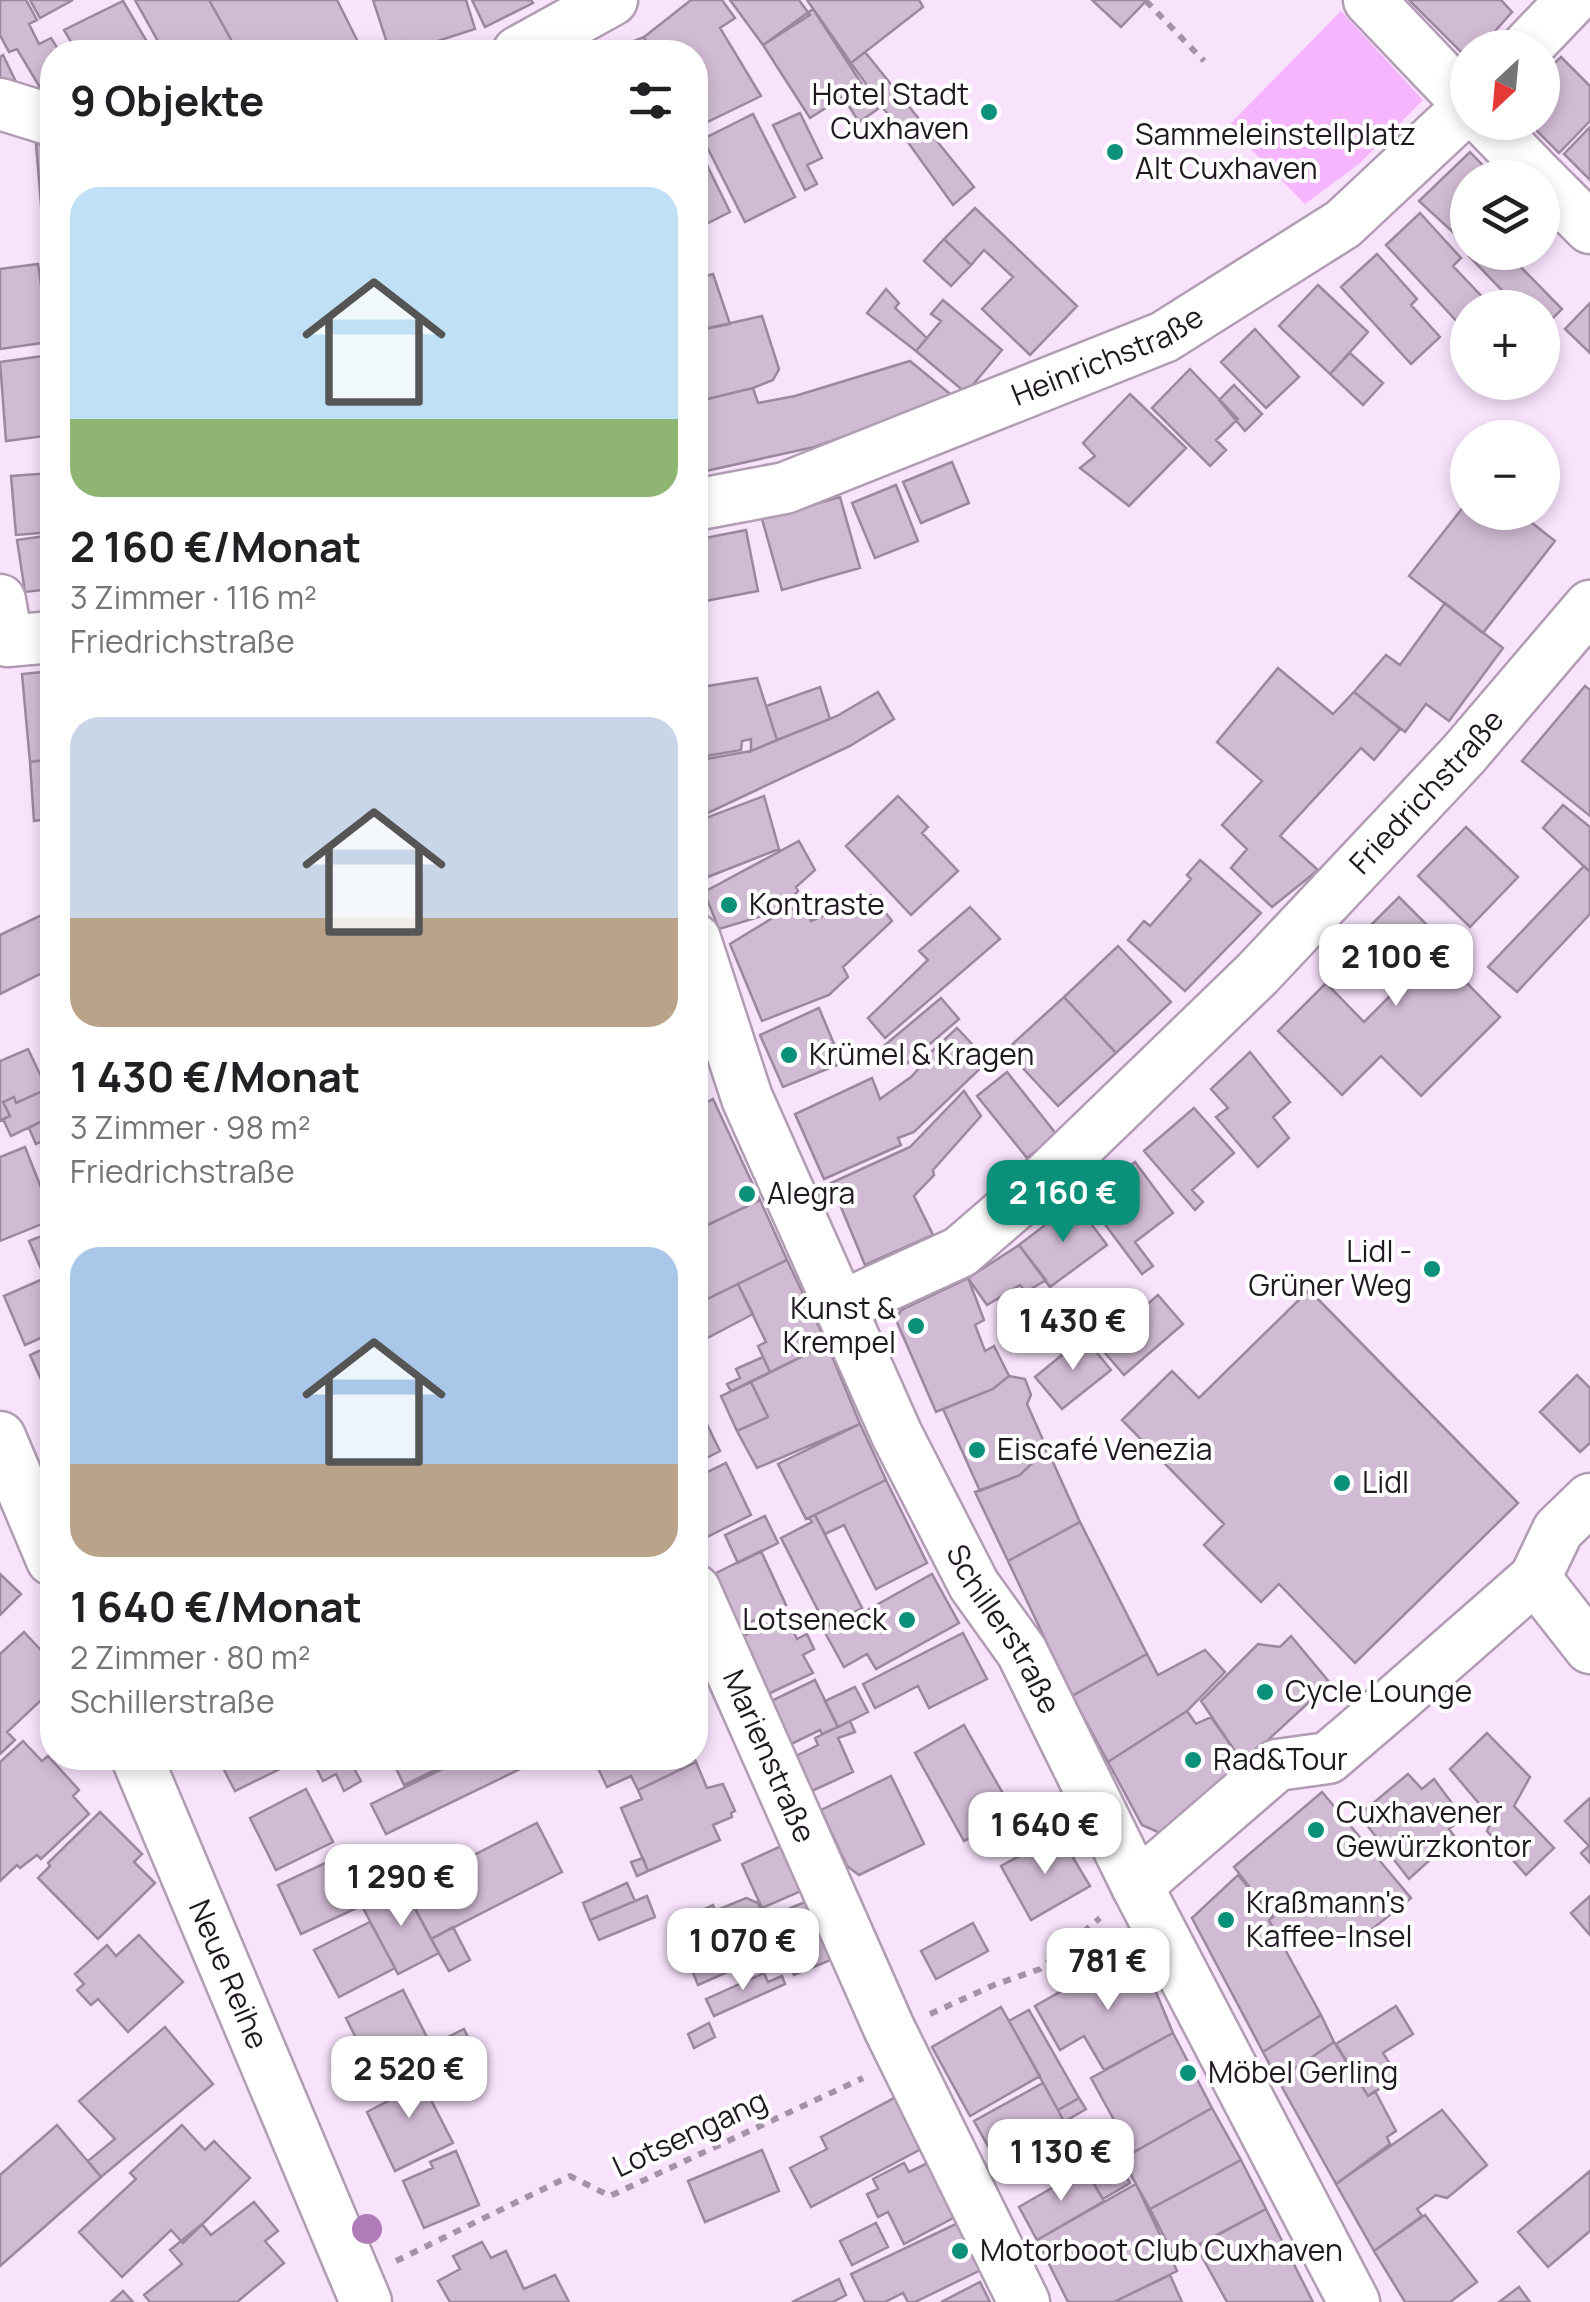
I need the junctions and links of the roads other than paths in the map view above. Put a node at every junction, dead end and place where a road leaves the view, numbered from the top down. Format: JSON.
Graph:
{"nodes":[{"id":1,"x":612,"y":0,"type":"edge"},
{"id":2,"x":1370,"y":0,"type":"edge"},
{"id":3,"x":1572,"y":0,"type":"edge"},
{"id":4,"x":1543,"y":30,"type":"edge"},
{"id":5,"x":540,"y":40,"type":"edge"},
{"id":6,"x":1450,"y":87,"type":"edge"},
{"id":7,"x":0,"y":104,"type":"edge"},
{"id":8,"x":40,"y":116,"type":"edge"},
{"id":9,"x":1450,"y":123,"type":"edge"},
{"id":10,"x":1503,"y":140,"type":"edge"},
{"id":11,"x":1523,"y":160,"type":"edge"},
{"id":12,"x":1560,"y":198,"type":"edge"},
{"id":13,"x":1590,"y":228,"type":"edge"},
{"id":14,"x":708,"y":503,"type":"edge"},
{"id":15,"x":0,"y":600,"type":"edge"},
{"id":16,"x":1590,"y":606,"type":"edge"},
{"id":17,"x":40,"y":638,"type":"edge"},
{"id":18,"x":708,"y":979,"type":"edge"},
{"id":19,"x":840,"y":1307,"type":"junction"},
{"id":20,"x":0,"y":1437,"type":"edge"},
{"id":21,"x":1590,"y":1499,"type":"edge"},
{"id":22,"x":40,"y":1532,"type":"edge"},
{"id":23,"x":1535,"y":1578,"type":"junction"},
{"id":24,"x":708,"y":1619,"type":"edge"},
{"id":25,"x":1590,"y":1648,"type":"edge"},
{"id":26,"x":141,"y":1770,"type":"edge"},
{"id":27,"x":1137,"y":1886,"type":"junction"},
{"id":28,"x":362,"y":2291,"type":"edge"},
{"id":29,"x":1024,"y":2302,"type":"edge"},
{"id":30,"x":1354,"y":2302,"type":"edge"}],
"edges":[{"from":1,"to":5,"type":"street"},
{"from":2,"to":6,"type":"street"},
{"from":3,"to":4,"type":"street"},
{"from":7,"to":8,"type":"street"},
{"from":9,"to":14,"type":"street","name":"Heinrichstraße"},
{"from":10,"to":11,"type":"street"},
{"from":12,"to":13,"type":"street"},
{"from":15,"to":17,"type":"street"},
{"from":16,"to":19,"type":"street","name":"Friedrichstraße"},
{"from":18,"to":19,"type":"street","name":"Schillerstraße"},
{"from":19,"to":27,"type":"street","name":"Schillerstraße"},
{"from":20,"to":22,"type":"street"},
{"from":21,"to":23,"type":"street"},
{"from":23,"to":25,"type":"street"},
{"from":23,"to":27,"type":"street"},
{"from":24,"to":29,"type":"street","name":"Marienstraße"},
{"from":26,"to":28,"type":"street","name":"Neue Reihe"},
{"from":27,"to":30,"type":"street","name":"Schillerstraße"}]}
